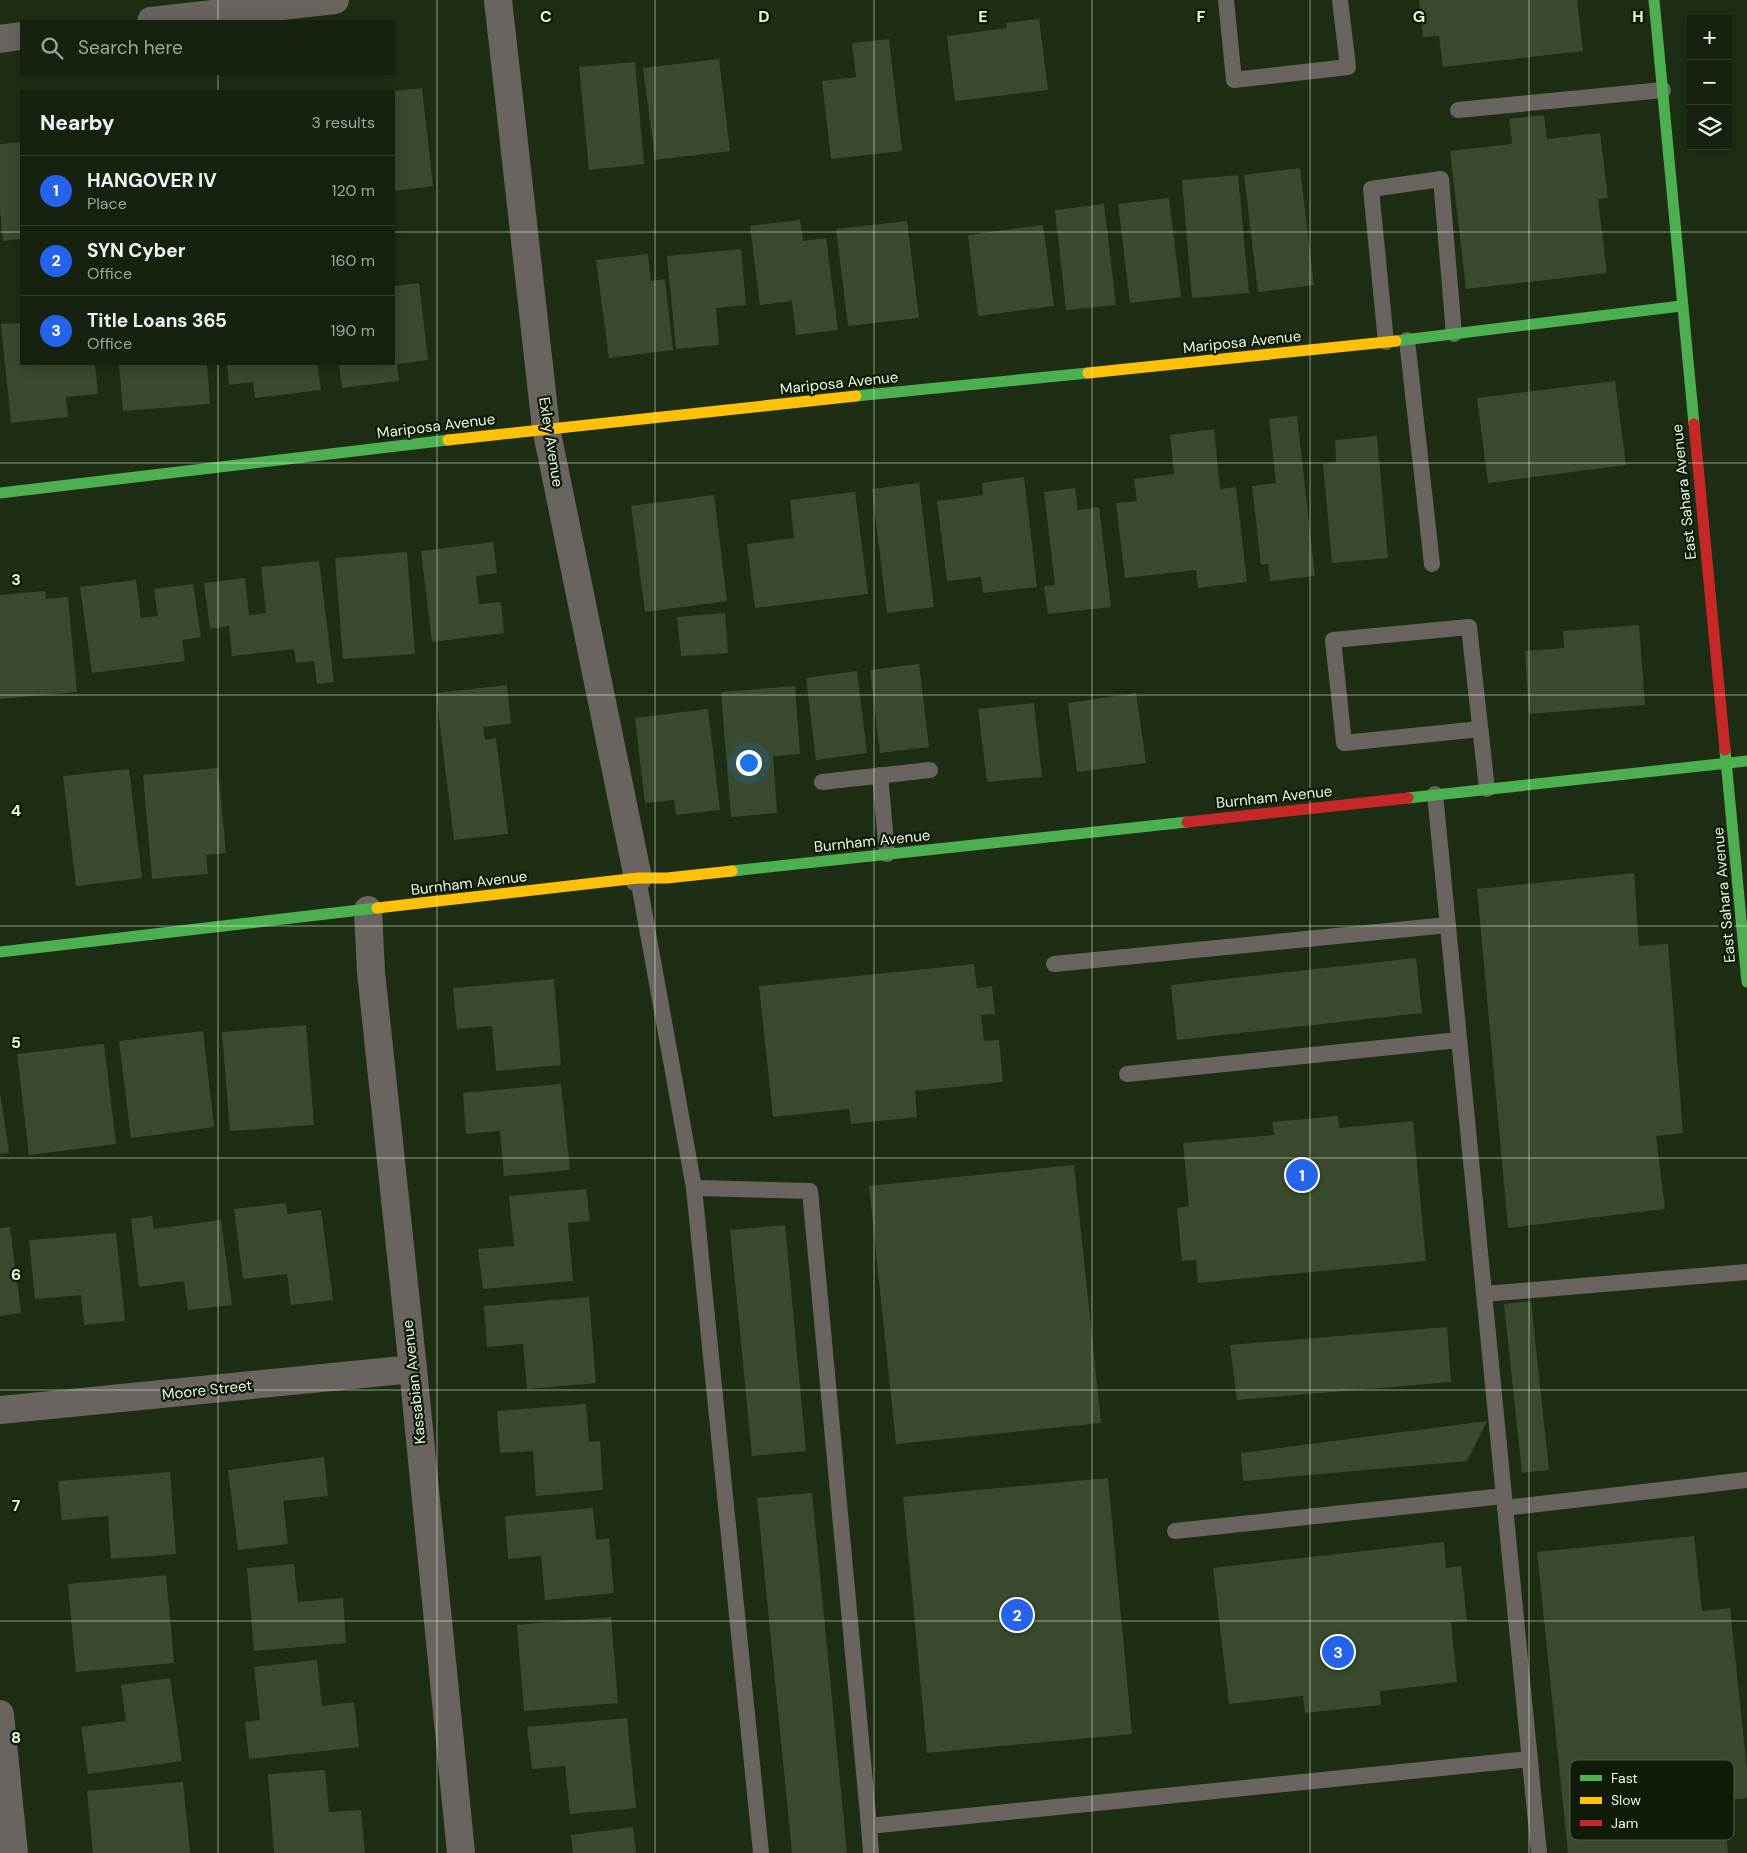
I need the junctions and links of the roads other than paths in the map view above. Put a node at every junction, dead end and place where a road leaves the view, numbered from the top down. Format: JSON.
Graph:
{"nodes":[{"id":1,"x":335,"y":0,"type":"edge"},
{"id":2,"x":498,"y":0,"type":"edge"},
{"id":3,"x":1226,"y":0,"type":"edge"},
{"id":4,"x":1340,"y":0,"type":"edge"},
{"id":5,"x":1654,"y":0,"type":"edge"},
{"id":6,"x":159,"y":20,"type":"edge"},
{"id":7,"x":20,"y":36,"type":"edge"},
{"id":8,"x":0,"y":39,"type":"edge"},
{"id":9,"x":1663,"y":90,"type":"junction"},
{"id":10,"x":1458,"y":110,"type":"dead end"},
{"id":11,"x":1681,"y":306,"type":"junction"},
{"id":12,"x":1454,"y":334,"type":"junction"},
{"id":13,"x":1407,"y":340,"type":"junction"},
{"id":14,"x":1386,"y":342,"type":"junction"},
{"id":15,"x":546,"y":428,"type":"junction"},
{"id":16,"x":0,"y":493,"type":"edge"},
{"id":17,"x":1432,"y":564,"type":"dead end"},
{"id":18,"x":1480,"y":729,"type":"junction"},
{"id":19,"x":1747,"y":761,"type":"edge"},
{"id":20,"x":1726,"y":764,"type":"junction"},
{"id":21,"x":930,"y":770,"type":"dead end"},
{"id":22,"x":880,"y":775,"type":"junction"},
{"id":23,"x":822,"y":782,"type":"dead end"},
{"id":24,"x":1487,"y":789,"type":"junction"},
{"id":25,"x":1435,"y":794,"type":"junction"},
{"id":26,"x":887,"y":854,"type":"junction"},
{"id":27,"x":638,"y":878,"type":"junction"},
{"id":28,"x":368,"y":910,"type":"junction"},
{"id":29,"x":1448,"y":925,"type":"junction"},
{"id":30,"x":0,"y":952,"type":"edge"},
{"id":31,"x":1054,"y":964,"type":"dead end"},
{"id":32,"x":1747,"y":982,"type":"edge"},
{"id":33,"x":1459,"y":1040,"type":"junction"},
{"id":34,"x":1127,"y":1074,"type":"dead end"},
{"id":35,"x":694,"y":1188,"type":"junction"},
{"id":36,"x":1747,"y":1272,"type":"edge"},
{"id":37,"x":1484,"y":1294,"type":"junction"},
{"id":38,"x":414,"y":1369,"type":"junction"},
{"id":39,"x":0,"y":1410,"type":"edge"},
{"id":40,"x":1747,"y":1480,"type":"edge"},
{"id":41,"x":1505,"y":1502,"type":"junction"},
{"id":42,"x":1175,"y":1531,"type":"dead end"},
{"id":43,"x":0,"y":1714,"type":"edge"},
{"id":44,"x":1530,"y":1759,"type":"junction"},
{"id":45,"x":869,"y":1826,"type":"junction"},
{"id":46,"x":14,"y":1853,"type":"edge"},
{"id":47,"x":461,"y":1853,"type":"edge"},
{"id":48,"x":761,"y":1853,"type":"edge"},
{"id":49,"x":871,"y":1853,"type":"edge"},
{"id":50,"x":1539,"y":1853,"type":"edge"}],
"edges":[{"from":1,"to":6,"type":"street"},
{"from":2,"to":15,"type":"street","name":"Exley Avenue"},
{"from":3,"to":4,"type":"lane"},
{"from":5,"to":9,"type":"street","name":"East Sahara Avenue"},
{"from":7,"to":8,"type":"street"},
{"from":9,"to":10,"type":"lane"},
{"from":9,"to":11,"type":"street","name":"East Sahara Avenue"},
{"from":11,"to":12,"type":"street","name":"Mariposa Avenue"},
{"from":11,"to":20,"type":"street","name":"East Sahara Avenue"},
{"from":12,"to":13,"type":"street","name":"Mariposa Avenue"},
{"from":12,"to":14,"type":"lane"},
{"from":13,"to":14,"type":"street","name":"Mariposa Avenue"},
{"from":13,"to":17,"type":"lane"},
{"from":14,"to":15,"type":"street","name":"Mariposa Avenue"},
{"from":15,"to":16,"type":"street","name":"Mariposa Avenue"},
{"from":15,"to":27,"type":"street","name":"Exley Avenue"},
{"from":18,"to":18,"type":"lane"},
{"from":18,"to":24,"type":"lane"},
{"from":19,"to":20,"type":"street","name":"Burnham Avenue"},
{"from":20,"to":24,"type":"street","name":"Burnham Avenue"},
{"from":20,"to":32,"type":"street","name":"East Sahara Avenue"},
{"from":21,"to":22,"type":"lane"},
{"from":22,"to":23,"type":"lane"},
{"from":22,"to":26,"type":"lane"},
{"from":24,"to":25,"type":"street","name":"Burnham Avenue"},
{"from":25,"to":26,"type":"street","name":"Burnham Avenue"},
{"from":25,"to":29,"type":"lane"},
{"from":26,"to":27,"type":"street","name":"Burnham Avenue"},
{"from":27,"to":28,"type":"street","name":"Burnham Avenue"},
{"from":27,"to":35,"type":"lane"},
{"from":28,"to":30,"type":"street","name":"Burnham Avenue"},
{"from":28,"to":38,"type":"street","name":"Kassabian Avenue"},
{"from":29,"to":31,"type":"lane"},
{"from":29,"to":33,"type":"lane"},
{"from":33,"to":34,"type":"lane"},
{"from":33,"to":37,"type":"lane"},
{"from":35,"to":45,"type":"lane"},
{"from":35,"to":48,"type":"lane"},
{"from":36,"to":37,"type":"lane"},
{"from":37,"to":41,"type":"lane"},
{"from":38,"to":39,"type":"street","name":"Moore Street"},
{"from":38,"to":47,"type":"street","name":"Kassabian Avenue"},
{"from":40,"to":41,"type":"lane"},
{"from":41,"to":42,"type":"lane"},
{"from":41,"to":44,"type":"lane"},
{"from":43,"to":46,"type":"street"},
{"from":44,"to":45,"type":"lane"},
{"from":44,"to":50,"type":"lane"},
{"from":45,"to":49,"type":"lane"}]}
